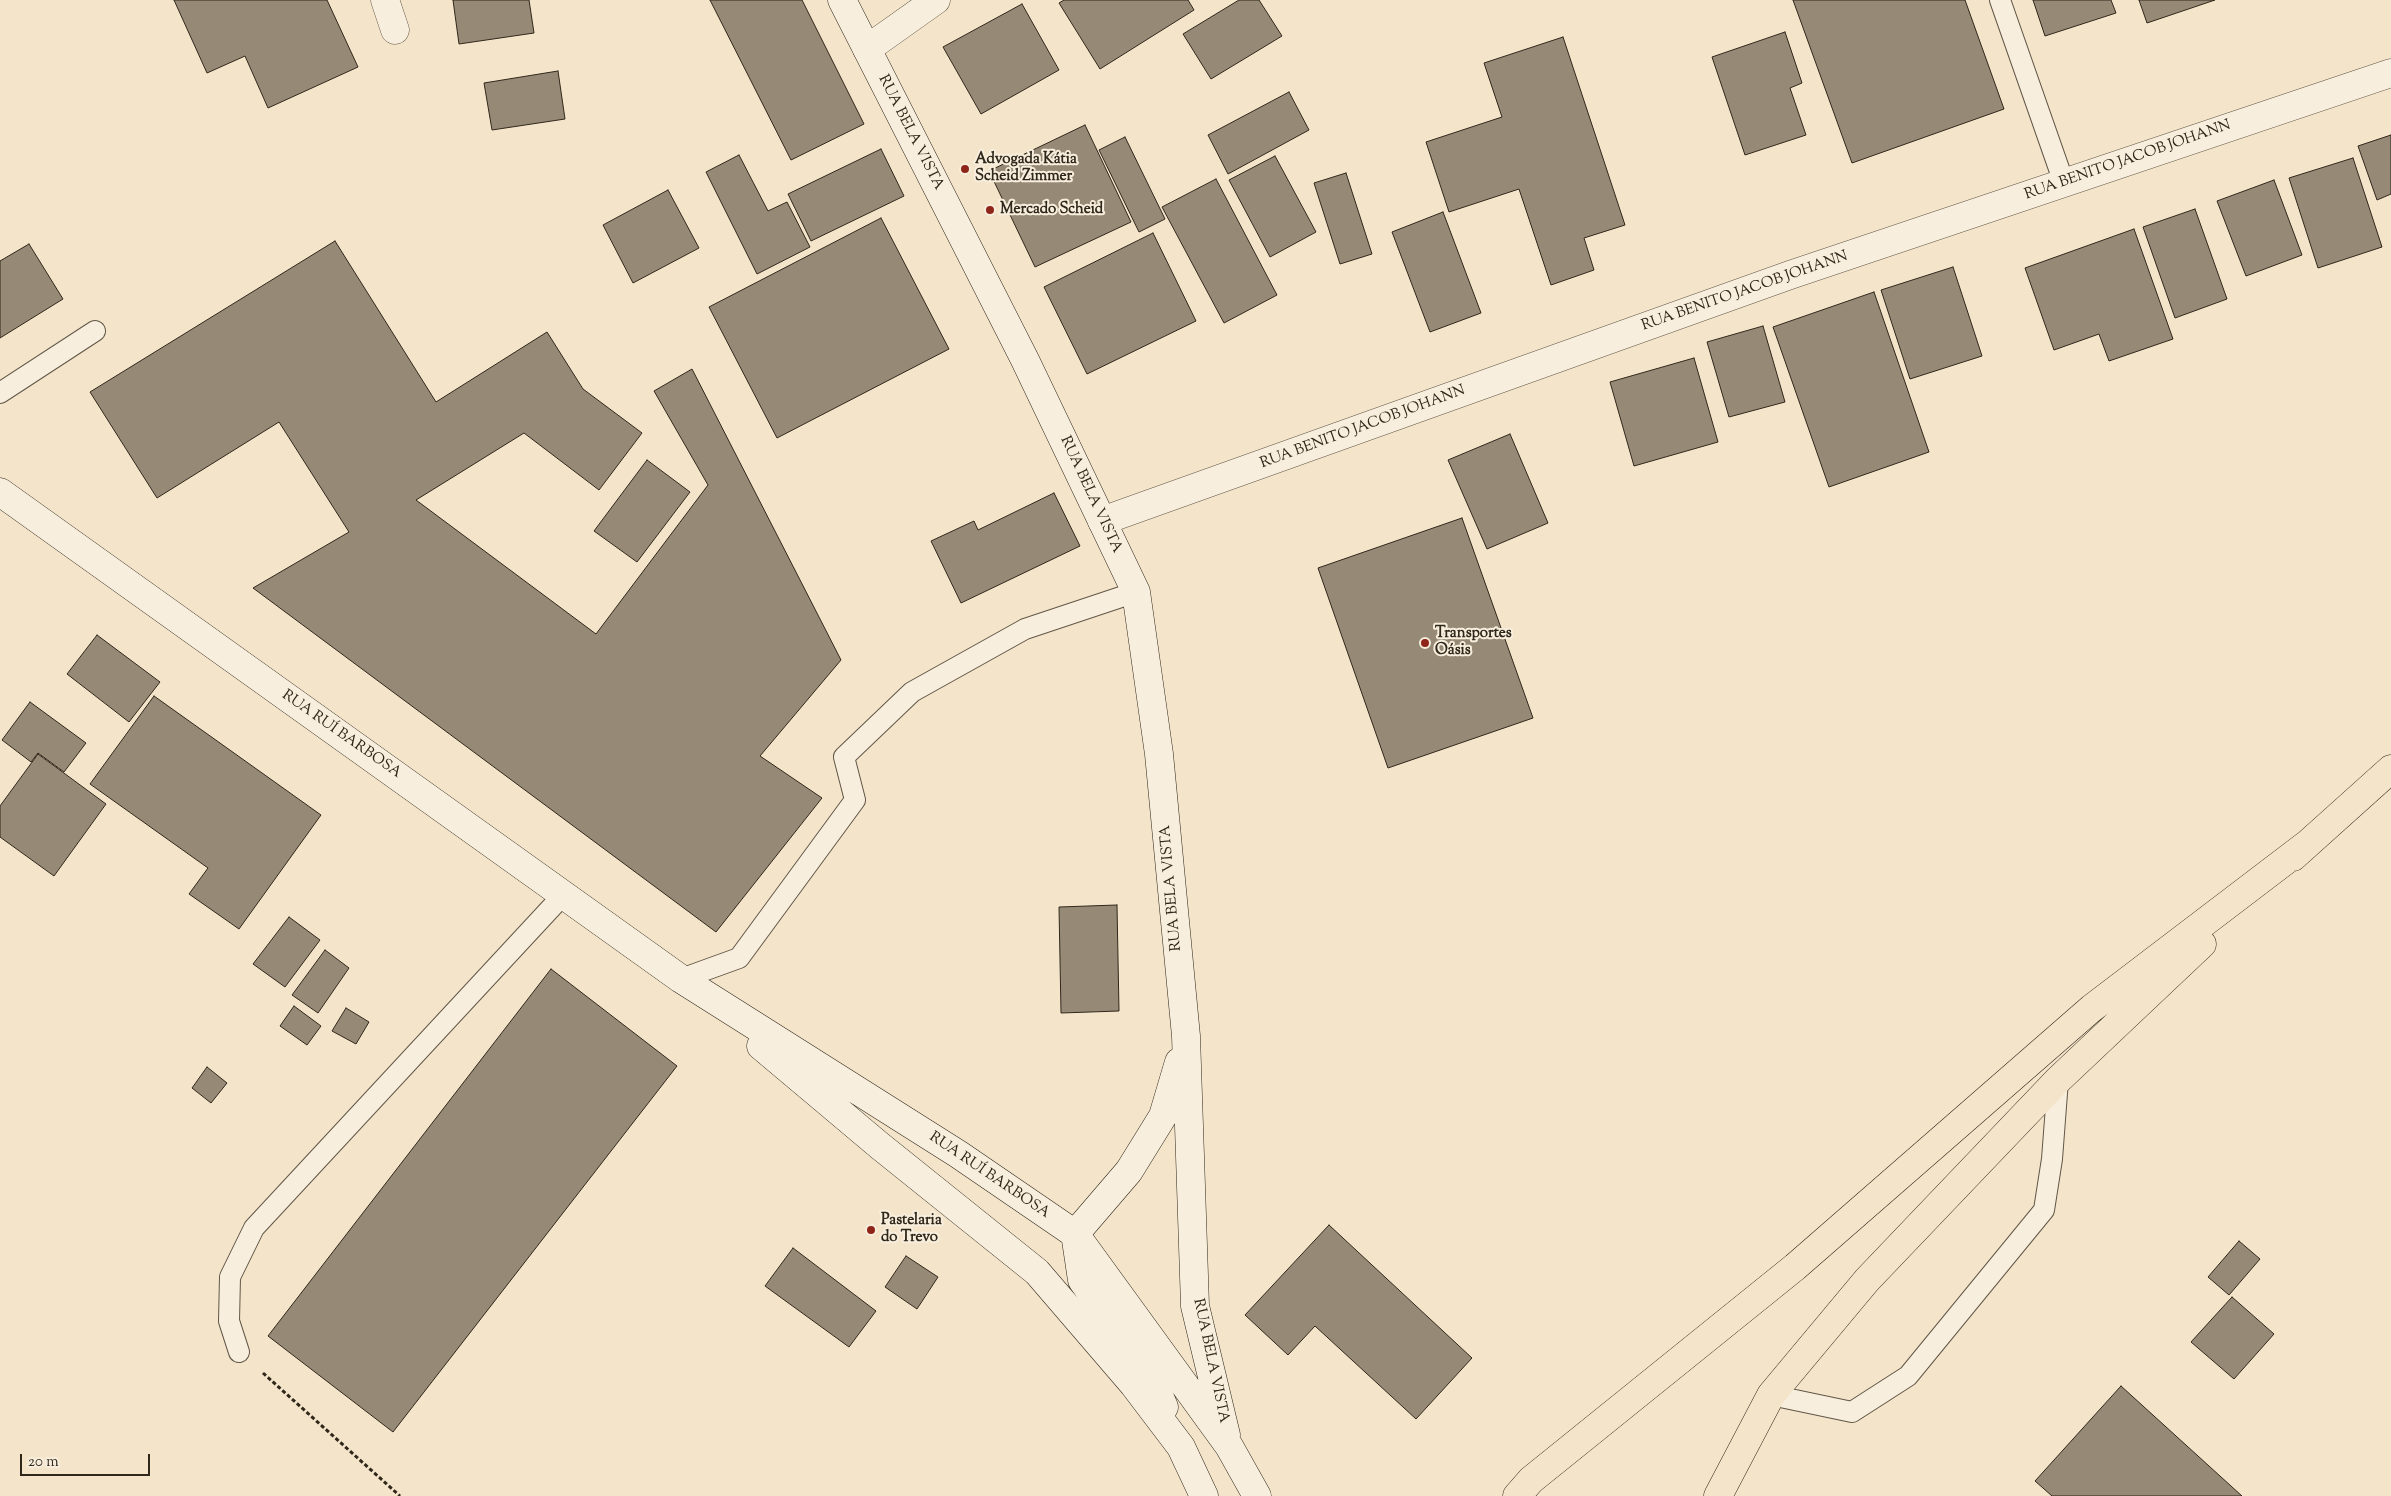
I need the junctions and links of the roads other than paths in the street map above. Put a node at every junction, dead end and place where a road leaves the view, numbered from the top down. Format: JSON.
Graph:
{"nodes":[{"id":1,"x":385,"y":0,"type":"edge"},
{"id":2,"x":842,"y":0,"type":"edge"},
{"id":3,"x":936,"y":0,"type":"edge"},
{"id":4,"x":2000,"y":0,"type":"edge"},
{"id":5,"x":395,"y":30,"type":"dead end"},
{"id":6,"x":867,"y":49,"type":"junction"},
{"id":7,"x":2391,"y":72,"type":"edge"},
{"id":8,"x":2064,"y":183,"type":"junction"},
{"id":9,"x":95,"y":331,"type":"dead end"},
{"id":10,"x":0,"y":393,"type":"edge"},
{"id":11,"x":0,"y":492,"type":"edge"},
{"id":12,"x":1102,"y":521,"type":"junction"},
{"id":13,"x":1136,"y":592,"type":"junction"},
{"id":14,"x":2391,"y":769,"type":"edge"},
{"id":15,"x":2306,"y":845,"type":"junction"},
{"id":16,"x":564,"y":894,"type":"junction"},
{"id":17,"x":682,"y":979,"type":"junction"},
{"id":18,"x":1186,"y":1036,"type":"junction"},
{"id":19,"x":2058,"y":1080,"type":"junction"},
{"id":20,"x":1075,"y":1234,"type":"junction"},
{"id":21,"x":239,"y":1352,"type":"road end"},
{"id":22,"x":1771,"y":1395,"type":"junction"},
{"id":23,"x":1229,"y":1446,"type":"junction"},
{"id":24,"x":1185,"y":1457,"type":"junction"},
{"id":25,"x":1524,"y":1488,"type":"edge"},
{"id":26,"x":1204,"y":1496,"type":"edge"},
{"id":27,"x":1256,"y":1496,"type":"edge"},
{"id":28,"x":1503,"y":1496,"type":"edge"},
{"id":29,"x":1718,"y":1496,"type":"edge"}],
"edges":[{"from":1,"to":5,"type":"main road"},
{"from":2,"to":6,"type":"main road","name":"RUA BELA VISTA"},
{"from":3,"to":6,"type":"main road"},
{"from":4,"to":8,"type":"lane"},
{"from":6,"to":12,"type":"main road","name":"RUA BELA VISTA"},
{"from":7,"to":8,"type":"main road","name":"RUA BENITO JACOB JOHANN"},
{"from":8,"to":12,"type":"main road","name":"RUA BENITO JACOB JOHANN"},
{"from":9,"to":10,"type":"lane"},
{"from":11,"to":16,"type":"main road","name":"RUA RUÍ BARBOSA"},
{"from":12,"to":13,"type":"main road","name":"RUA BELA VISTA"},
{"from":13,"to":17,"type":"lane"},
{"from":13,"to":18,"type":"main road","name":"RUA BELA VISTA"},
{"from":14,"to":15,"type":"main road"},
{"from":15,"to":19,"type":"main road"},
{"from":15,"to":25,"type":"main road"},
{"from":16,"to":17,"type":"main road","name":"RUA RUÍ BARBOSA"},
{"from":16,"to":21,"type":"lane"},
{"from":17,"to":20,"type":"main road","name":"RUA RUÍ BARBOSA"},
{"from":17,"to":24,"type":"main road","name":"RUA RUÍ BARBOSA"},
{"from":18,"to":20,"type":"main road","name":"RUA BELA VISTA"},
{"from":18,"to":23,"type":"main road","name":"RUA BELA VISTA"},
{"from":19,"to":22,"type":"main road"},
{"from":19,"to":22,"type":"lane"},
{"from":20,"to":23,"type":"main road","name":"RUA RUÍ BARBOSA"},
{"from":20,"to":24,"type":"main road"},
{"from":22,"to":29,"type":"main road"},
{"from":23,"to":27,"type":"main road"},
{"from":24,"to":26,"type":"main road"},
{"from":25,"to":28,"type":"main road"}]}
